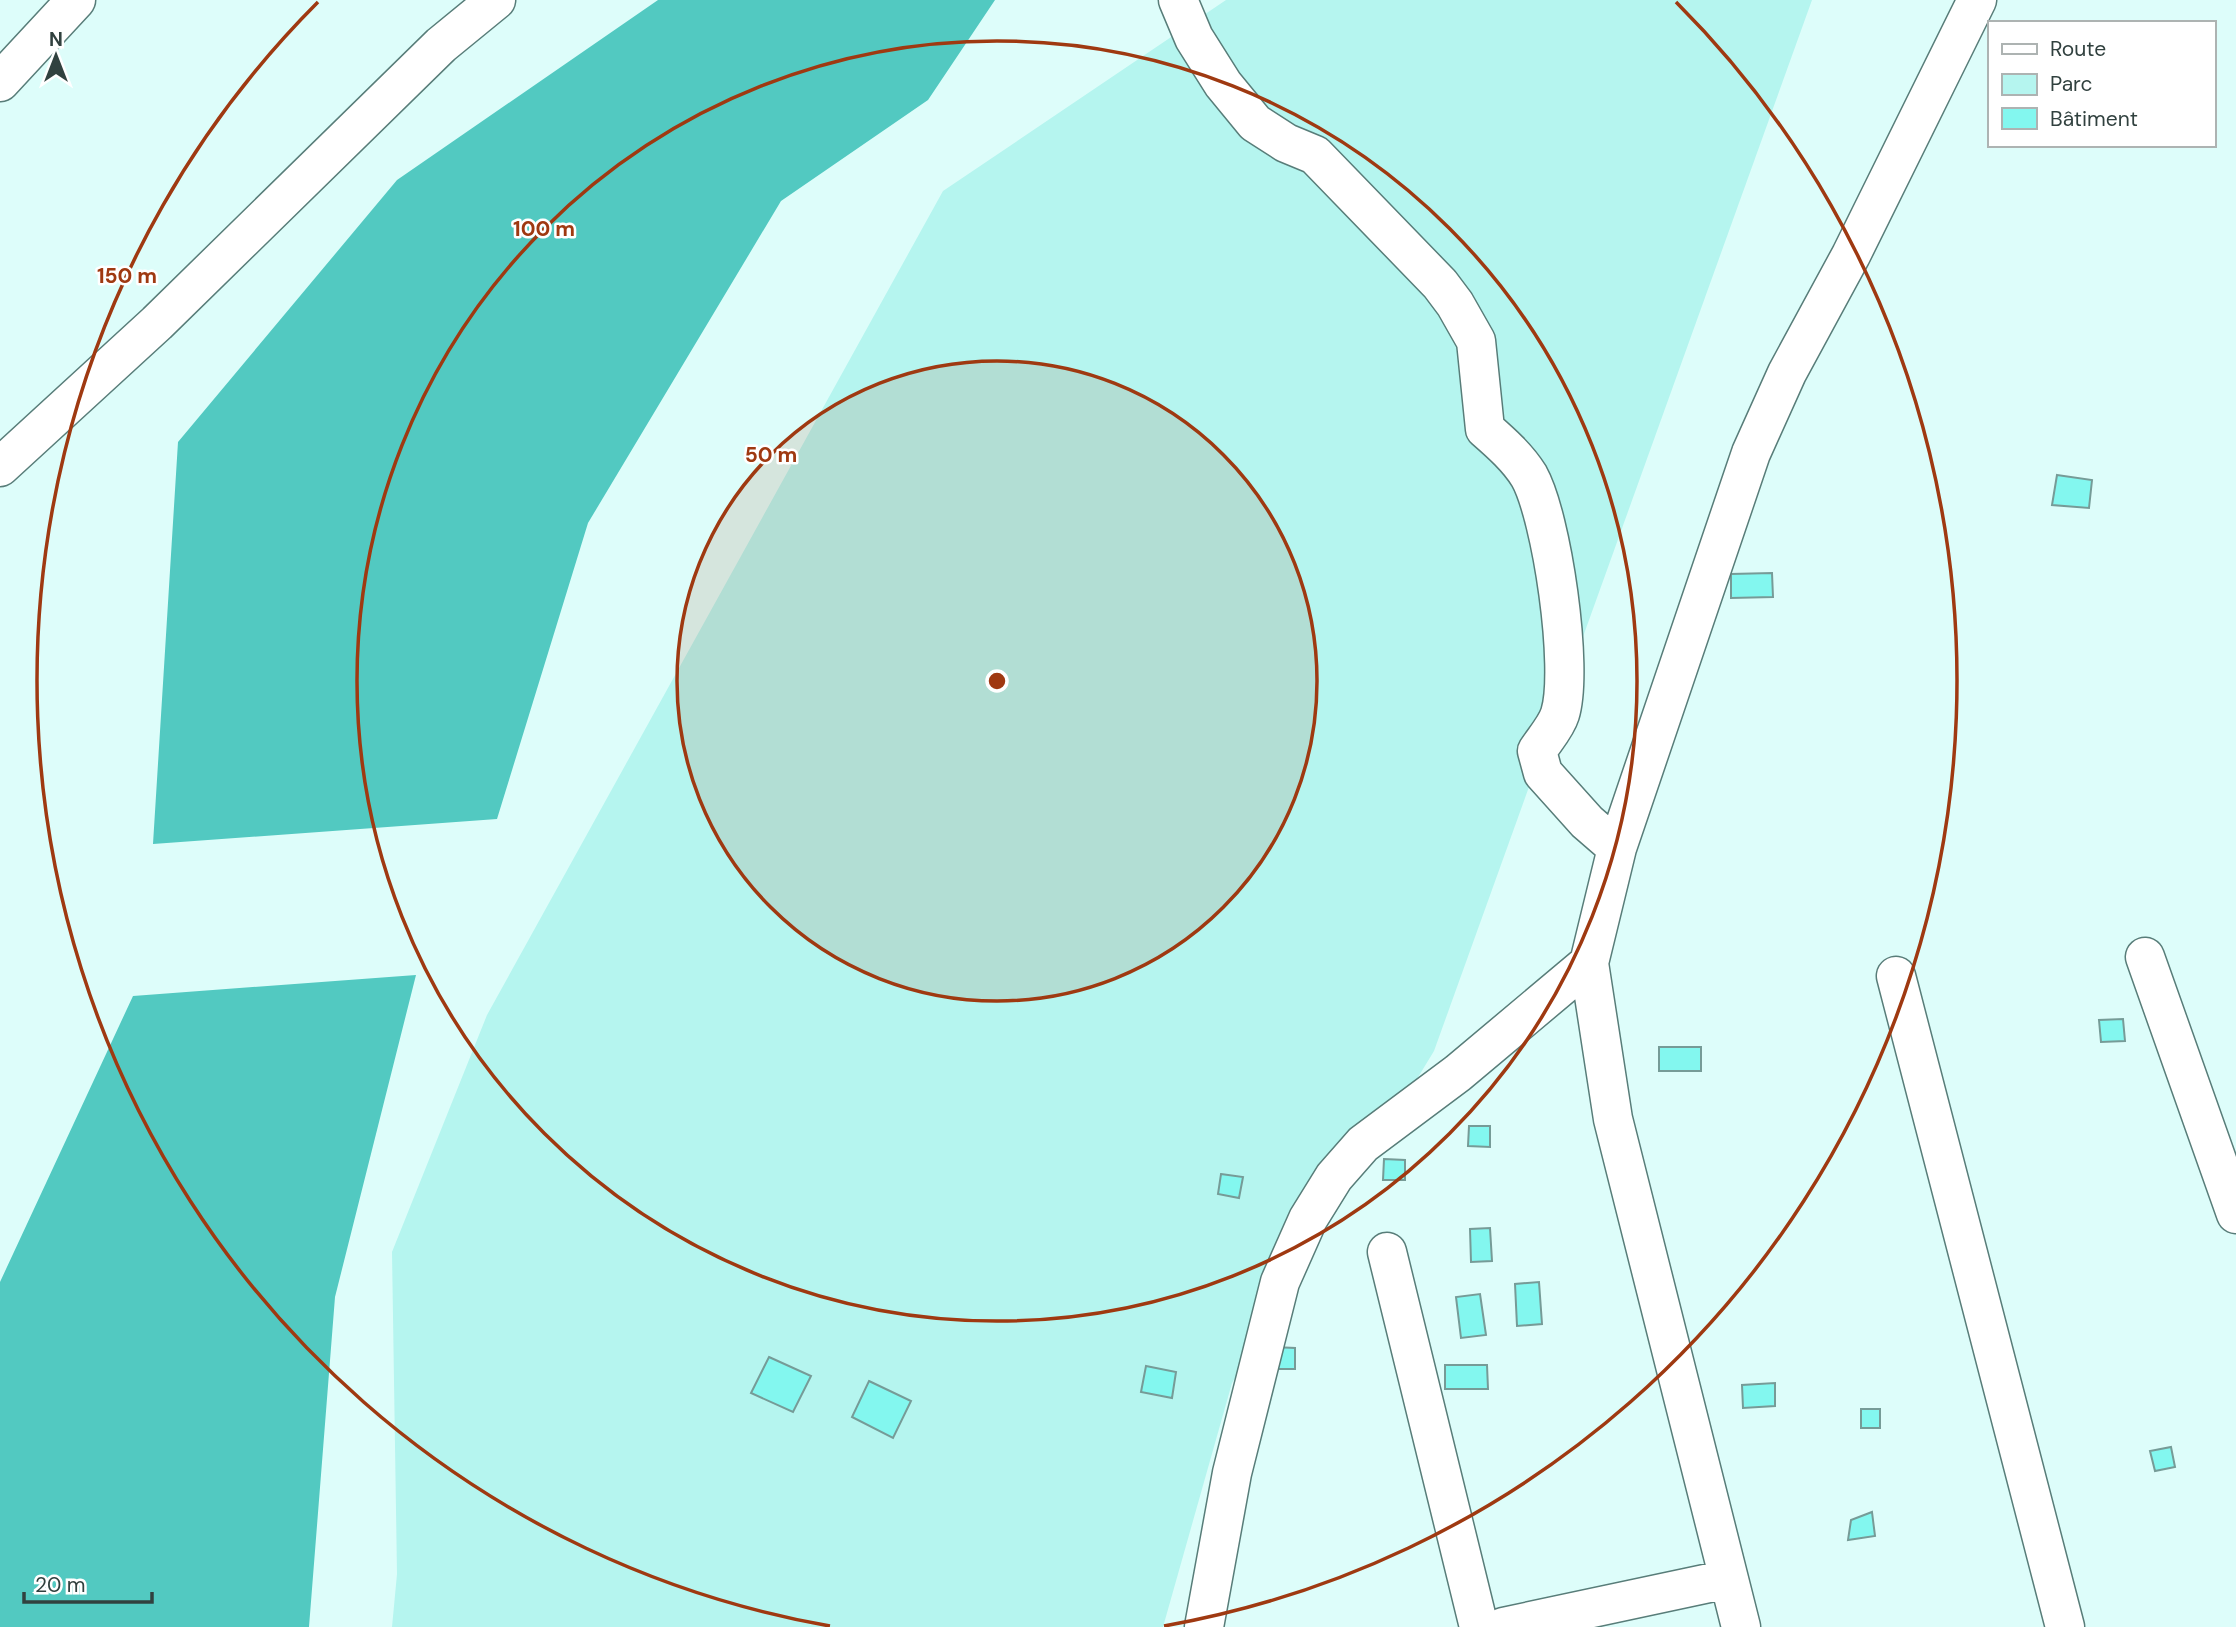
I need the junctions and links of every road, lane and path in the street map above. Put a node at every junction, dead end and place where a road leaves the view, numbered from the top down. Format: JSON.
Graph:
{"nodes":[{"id":1,"x":76,"y":0,"type":"edge"},
{"id":2,"x":496,"y":0,"type":"edge"},
{"id":3,"x":1178,"y":0,"type":"edge"},
{"id":4,"x":1977,"y":0,"type":"edge"},
{"id":5,"x":0,"y":82,"type":"edge"},
{"id":6,"x":0,"y":467,"type":"edge"},
{"id":7,"x":1617,"y":848,"type":"junction"},
{"id":8,"x":2146,"y":957,"type":"dead end"},
{"id":9,"x":1589,"y":963,"type":"junction"},
{"id":10,"x":1896,"y":976,"type":"dead end"},
{"id":11,"x":2236,"y":1214,"type":"edge"},
{"id":12,"x":1387,"y":1252,"type":"dead end"},
{"id":13,"x":1728,"y":1579,"type":"junction"},
{"id":14,"x":1203,"y":1627,"type":"edge"},
{"id":15,"x":1479,"y":1627,"type":"edge"},
{"id":16,"x":1503,"y":1627,"type":"edge"},
{"id":17,"x":1741,"y":1627,"type":"edge"},
{"id":18,"x":2065,"y":1627,"type":"edge"}],
"edges":[{"from":1,"to":5,"type":"street"},
{"from":2,"to":6,"type":"street"},
{"from":3,"to":7,"type":"street"},
{"from":4,"to":7,"type":"street"},
{"from":7,"to":9,"type":"street"},
{"from":8,"to":11,"type":"street"},
{"from":9,"to":13,"type":"street"},
{"from":9,"to":14,"type":"street"},
{"from":10,"to":18,"type":"street"},
{"from":12,"to":15,"type":"street"},
{"from":13,"to":16,"type":"street"},
{"from":13,"to":17,"type":"street"}]}
